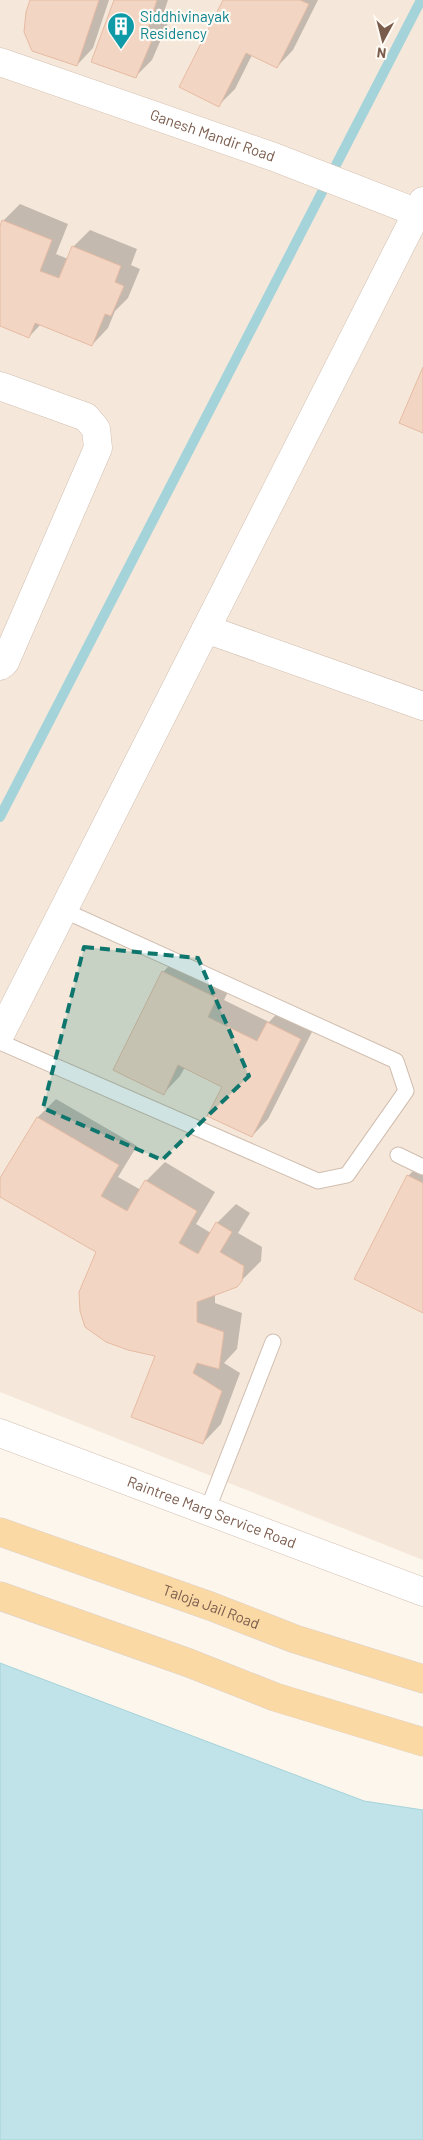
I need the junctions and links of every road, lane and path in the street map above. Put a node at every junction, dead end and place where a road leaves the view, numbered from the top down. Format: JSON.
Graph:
{"nodes":[{"id":1,"x":0,"y":62,"type":"edge"},
{"id":2,"x":421,"y":209,"type":"edge"},
{"id":3,"x":0,"y":386,"type":"edge"},
{"id":4,"x":206,"y":629,"type":"junction"},
{"id":5,"x":0,"y":666,"type":"edge"},
{"id":6,"x":423,"y":706,"type":"edge"},
{"id":7,"x":64,"y":910,"type":"junction"},
{"id":8,"x":0,"y":1035,"type":"edge"},
{"id":9,"x":0,"y":1042,"type":"edge"},
{"id":10,"x":398,"y":1155,"type":"dead end"},
{"id":11,"x":423,"y":1167,"type":"edge"},
{"id":12,"x":274,"y":1342,"type":"dead end"},
{"id":13,"x":0,"y":1433,"type":"edge"},
{"id":14,"x":207,"y":1511,"type":"junction"},
{"id":15,"x":0,"y":1532,"type":"edge"},
{"id":16,"x":420,"y":1583,"type":"edge"},
{"id":17,"x":0,"y":1596,"type":"edge"},
{"id":18,"x":423,"y":1679,"type":"edge"},
{"id":19,"x":423,"y":1742,"type":"edge"}],
"edges":[{"from":1,"to":2,"type":"street","name":"Ganesh Mandir Road"},
{"from":2,"to":4,"type":"street"},
{"from":3,"to":5,"type":"street"},
{"from":4,"to":6,"type":"street"},
{"from":4,"to":7,"type":"street"},
{"from":7,"to":8,"type":"street"},
{"from":7,"to":9,"type":"lane"},
{"from":10,"to":11,"type":"lane"},
{"from":12,"to":14,"type":"lane"},
{"from":13,"to":14,"type":"street","name":"Raintree Marg Service Road"},
{"from":14,"to":16,"type":"street","name":"Raintree Marg Service Road"},
{"from":15,"to":18,"type":"main road","name":"Taloja Jail Road"},
{"from":17,"to":19,"type":"main road"}]}
